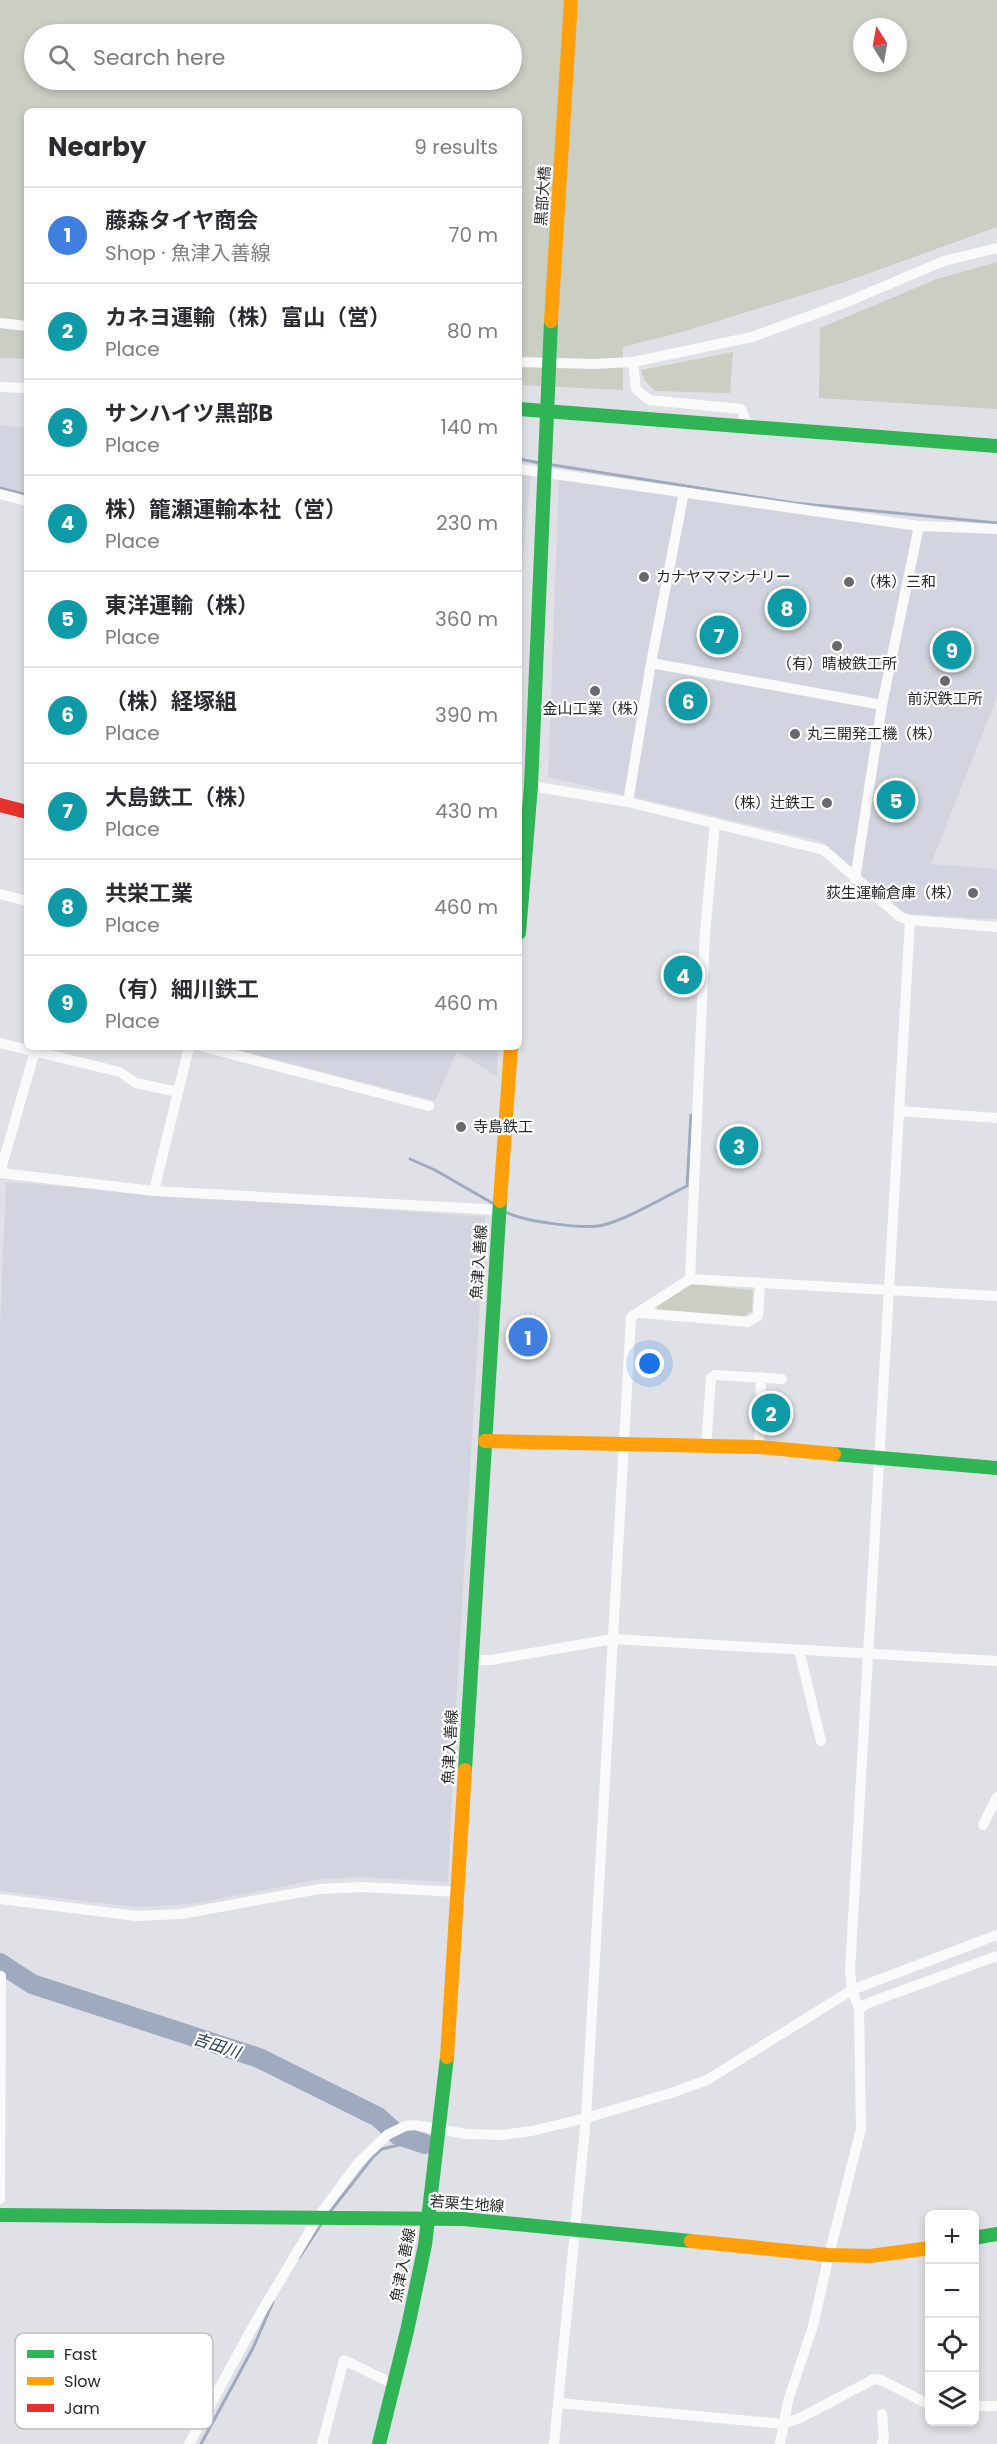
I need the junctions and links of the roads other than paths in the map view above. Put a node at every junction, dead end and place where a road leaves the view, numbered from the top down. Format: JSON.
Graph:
{"nodes":[{"id":1,"x":571,"y":0,"type":"edge"},
{"id":2,"x":997,"y":248,"type":"edge"},
{"id":3,"x":0,"y":323,"type":"edge"},
{"id":4,"x":24,"y":326,"type":"edge"},
{"id":5,"x":522,"y":362,"type":"edge"},
{"id":6,"x":633,"y":362,"type":"junction"},
{"id":7,"x":0,"y":387,"type":"edge"},
{"id":8,"x":24,"y":388,"type":"edge"},
{"id":9,"x":522,"y":409,"type":"edge"},
{"id":10,"x":547,"y":412,"type":"junction"},
{"id":11,"x":748,"y":426,"type":"junction"},
{"id":12,"x":997,"y":446,"type":"edge"},
{"id":13,"x":522,"y":468,"type":"edge"},
{"id":14,"x":684,"y":492,"type":"junction"},
{"id":15,"x":0,"y":494,"type":"edge"},
{"id":16,"x":24,"y":500,"type":"edge"},
{"id":17,"x":919,"y":526,"type":"junction"},
{"id":18,"x":997,"y":529,"type":"edge"},
{"id":19,"x":651,"y":663,"type":"junction"},
{"id":20,"x":882,"y":705,"type":"junction"},
{"id":21,"x":531,"y":786,"type":"junction"},
{"id":22,"x":628,"y":802,"type":"junction"},
{"id":23,"x":0,"y":805,"type":"edge"},
{"id":24,"x":24,"y":811,"type":"edge"},
{"id":25,"x":715,"y":823,"type":"junction"},
{"id":26,"x":855,"y":879,"type":"junction"},
{"id":27,"x":522,"y":891,"type":"edge"},
{"id":28,"x":0,"y":894,"type":"edge"},
{"id":29,"x":24,"y":900,"type":"edge"},
{"id":30,"x":910,"y":920,"type":"junction"},
{"id":31,"x":997,"y":927,"type":"edge"},
{"id":32,"x":0,"y":1043,"type":"edge"},
{"id":33,"x":24,"y":1047,"type":"edge"},
{"id":34,"x":35,"y":1050,"type":"edge"},
{"id":35,"x":39,"y":1050,"type":"edge"},
{"id":36,"x":188,"y":1050,"type":"edge"},
{"id":37,"x":215,"y":1050,"type":"edge"},
{"id":38,"x":511,"y":1050,"type":"edge"},
{"id":39,"x":178,"y":1092,"type":"junction"},
{"id":40,"x":429,"y":1106,"type":"dead end"},
{"id":41,"x":899,"y":1112,"type":"junction"},
{"id":42,"x":997,"y":1118,"type":"edge"},
{"id":43,"x":0,"y":1173,"type":"edge"},
{"id":44,"x":154,"y":1191,"type":"junction"},
{"id":45,"x":499,"y":1210,"type":"junction"},
{"id":46,"x":690,"y":1279,"type":"junction"},
{"id":47,"x":760,"y":1283,"type":"junction"},
{"id":48,"x":888,"y":1290,"type":"junction"},
{"id":49,"x":997,"y":1296,"type":"edge"},
{"id":50,"x":640,"y":1313,"type":"junction"},
{"id":51,"x":761,"y":1377,"type":"junction"},
{"id":52,"x":782,"y":1379,"type":"dead end"},
{"id":53,"x":485,"y":1441,"type":"junction"},
{"id":54,"x":625,"y":1443,"type":"junction"},
{"id":55,"x":706,"y":1446,"type":"junction"},
{"id":56,"x":759,"y":1447,"type":"junction"},
{"id":57,"x":881,"y":1458,"type":"junction"},
{"id":58,"x":997,"y":1468,"type":"edge"},
{"id":59,"x":613,"y":1639,"type":"junction"},
{"id":60,"x":799,"y":1650,"type":"junction"},
{"id":61,"x":867,"y":1654,"type":"junction"},
{"id":62,"x":471,"y":1660,"type":"junction"},
{"id":63,"x":997,"y":1661,"type":"edge"},
{"id":64,"x":821,"y":1741,"type":"dead end"},
{"id":65,"x":997,"y":1797,"type":"edge"},
{"id":66,"x":983,"y":1825,"type":"dead end"},
{"id":67,"x":459,"y":1892,"type":"junction"},
{"id":68,"x":0,"y":1899,"type":"edge"},
{"id":69,"x":997,"y":1935,"type":"edge"},
{"id":70,"x":997,"y":1956,"type":"edge"},
{"id":71,"x":3,"y":1978,"type":"edge"},
{"id":72,"x":852,"y":1990,"type":"junction"},
{"id":73,"x":859,"y":2009,"type":"junction"},
{"id":74,"x":586,"y":2118,"type":"junction"},
{"id":75,"x":440,"y":2130,"type":"junction"},
{"id":76,"x":0,"y":2199,"type":"edge"},
{"id":77,"x":0,"y":2215,"type":"edge"},
{"id":78,"x":318,"y":2217,"type":"junction"},
{"id":79,"x":429,"y":2217,"type":"junction"},
{"id":80,"x":576,"y":2229,"type":"junction"},
{"id":81,"x":997,"y":2234,"type":"edge"},
{"id":82,"x":979,"y":2237,"type":"edge"},
{"id":83,"x":925,"y":2249,"type":"edge"},
{"id":84,"x":829,"y":2255,"type":"junction"},
{"id":85,"x":393,"y":2384,"type":"junction"},
{"id":86,"x":213,"y":2402,"type":"edge"},
{"id":87,"x":925,"y":2402,"type":"edge"},
{"id":88,"x":558,"y":2403,"type":"junction"},
{"id":89,"x":979,"y":2406,"type":"edge"},
{"id":90,"x":997,"y":2406,"type":"edge"},
{"id":91,"x":882,"y":2414,"type":"dead end"},
{"id":92,"x":783,"y":2424,"type":"junction"},
{"id":93,"x":198,"y":2429,"type":"edge"},
{"id":94,"x":189,"y":2444,"type":"edge"},
{"id":95,"x":322,"y":2444,"type":"edge"},
{"id":96,"x":379,"y":2444,"type":"edge"},
{"id":97,"x":554,"y":2444,"type":"edge"},
{"id":98,"x":780,"y":2444,"type":"edge"},
{"id":99,"x":881,"y":2444,"type":"edge"}],
"edges":[{"from":1,"to":10,"type":"main road","name":"黒部大橋"},
{"from":2,"to":6,"type":"street"},
{"from":3,"to":4,"type":"street"},
{"from":5,"to":6,"type":"street"},
{"from":6,"to":11,"type":"street"},
{"from":7,"to":8,"type":"street"},
{"from":9,"to":10,"type":"main road"},
{"from":10,"to":11,"type":"main road"},
{"from":10,"to":21,"type":"main road"},
{"from":11,"to":12,"type":"main road"},
{"from":13,"to":14,"type":"street"},
{"from":14,"to":17,"type":"street"},
{"from":14,"to":19,"type":"street"},
{"from":15,"to":16,"type":"street"},
{"from":17,"to":18,"type":"street"},
{"from":17,"to":20,"type":"street"},
{"from":19,"to":20,"type":"street"},
{"from":19,"to":22,"type":"street"},
{"from":20,"to":26,"type":"street"},
{"from":21,"to":22,"type":"street"},
{"from":21,"to":27,"type":"main road"},
{"from":22,"to":25,"type":"street"},
{"from":23,"to":24,"type":"main road"},
{"from":25,"to":26,"type":"street"},
{"from":25,"to":46,"type":"street"},
{"from":26,"to":30,"type":"street"},
{"from":28,"to":29,"type":"street"},
{"from":30,"to":31,"type":"street"},
{"from":30,"to":41,"type":"street"},
{"from":32,"to":33,"type":"street"},
{"from":34,"to":43,"type":"street"},
{"from":35,"to":39,"type":"street"},
{"from":36,"to":39,"type":"street"},
{"from":37,"to":40,"type":"street"},
{"from":38,"to":45,"type":"main road","name":"魚津入善線"},
{"from":39,"to":44,"type":"street"},
{"from":41,"to":42,"type":"street"},
{"from":41,"to":48,"type":"street"},
{"from":43,"to":44,"type":"street"},
{"from":44,"to":45,"type":"street"},
{"from":45,"to":53,"type":"main road","name":"魚津入善線"},
{"from":46,"to":47,"type":"street"},
{"from":46,"to":50,"type":"street"},
{"from":47,"to":48,"type":"street"},
{"from":47,"to":50,"type":"street"},
{"from":48,"to":49,"type":"street"},
{"from":48,"to":57,"type":"street"},
{"from":50,"to":54,"type":"street"},
{"from":51,"to":52,"type":"street"},
{"from":51,"to":55,"type":"street"},
{"from":51,"to":56,"type":"street"},
{"from":53,"to":54,"type":"main road"},
{"from":53,"to":62,"type":"main road","name":"魚津入善線"},
{"from":54,"to":55,"type":"main road"},
{"from":54,"to":59,"type":"street"},
{"from":55,"to":56,"type":"main road"},
{"from":56,"to":57,"type":"main road"},
{"from":57,"to":58,"type":"main road"},
{"from":57,"to":61,"type":"street"},
{"from":59,"to":60,"type":"street"},
{"from":59,"to":62,"type":"street"},
{"from":59,"to":74,"type":"street"},
{"from":60,"to":61,"type":"street"},
{"from":60,"to":64,"type":"street"},
{"from":61,"to":63,"type":"street"},
{"from":61,"to":72,"type":"street"},
{"from":62,"to":67,"type":"main road","name":"魚津入善線"},
{"from":65,"to":66,"type":"street"},
{"from":67,"to":68,"type":"street"},
{"from":67,"to":75,"type":"main road","name":"魚津入善線"},
{"from":69,"to":72,"type":"street"},
{"from":70,"to":73,"type":"street"},
{"from":71,"to":76,"type":"street"},
{"from":72,"to":73,"type":"street"},
{"from":72,"to":74,"type":"street"},
{"from":73,"to":84,"type":"street"},
{"from":74,"to":75,"type":"street"},
{"from":74,"to":80,"type":"street"},
{"from":75,"to":78,"type":"street"},
{"from":75,"to":79,"type":"main road","name":"魚津入善線"},
{"from":77,"to":78,"type":"main road","name":"若栗生地線"},
{"from":78,"to":79,"type":"main road","name":"若栗生地線"},
{"from":78,"to":86,"type":"street"},
{"from":79,"to":80,"type":"main road","name":"若栗生地線"},
{"from":79,"to":85,"type":"main road","name":"魚津入善線"},
{"from":80,"to":84,"type":"main road","name":"若栗生地線"},
{"from":80,"to":88,"type":"street"},
{"from":81,"to":82,"type":"main road"},
{"from":83,"to":84,"type":"main road","name":"若栗生地線"},
{"from":84,"to":92,"type":"street"},
{"from":85,"to":95,"type":"street"},
{"from":85,"to":96,"type":"main road","name":"魚津入善線"},
{"from":87,"to":92,"type":"street"},
{"from":88,"to":92,"type":"street"},
{"from":88,"to":97,"type":"street"},
{"from":89,"to":90,"type":"street"},
{"from":91,"to":99,"type":"street"},
{"from":92,"to":98,"type":"street"},
{"from":93,"to":94,"type":"street"}]}
